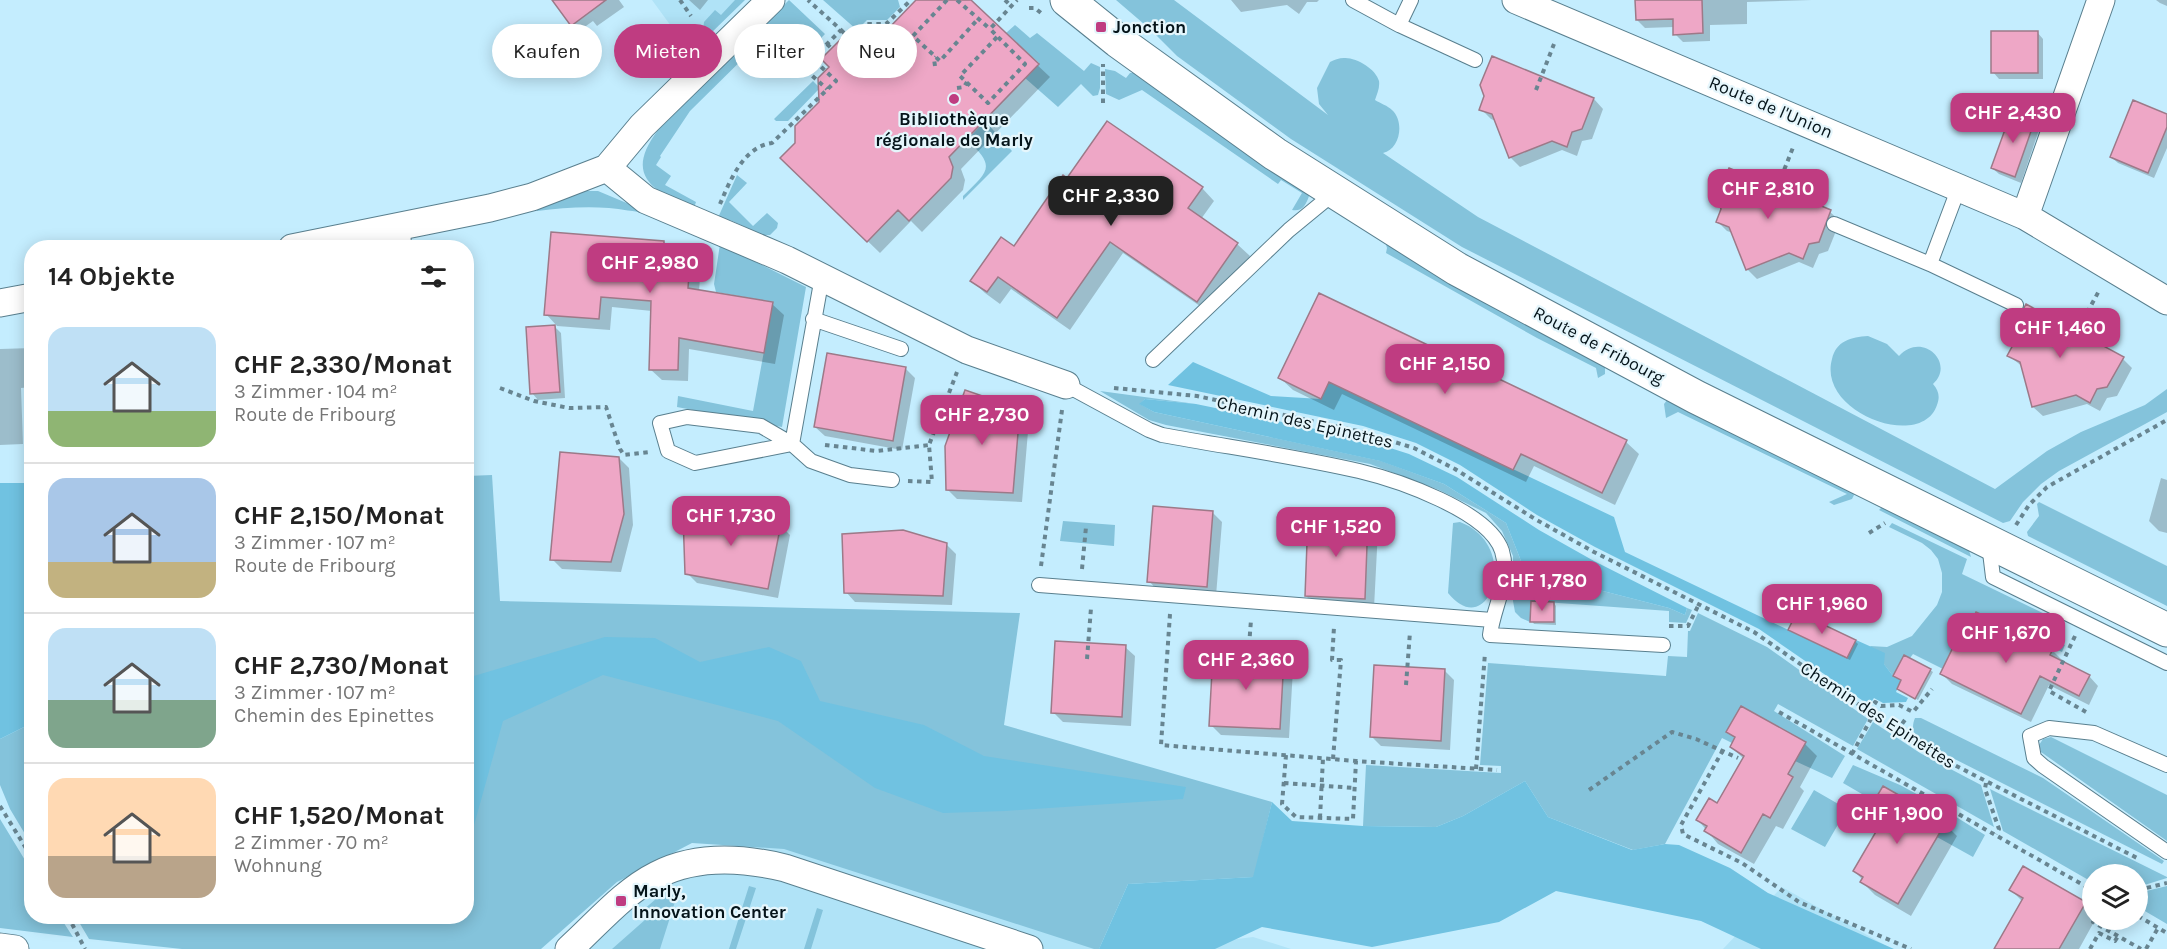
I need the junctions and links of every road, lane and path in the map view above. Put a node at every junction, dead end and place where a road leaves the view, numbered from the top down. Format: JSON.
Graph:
{"nodes":[{"id":1,"x":680,"y":0,"type":"edge"},
{"id":2,"x":771,"y":0,"type":"edge"},
{"id":3,"x":808,"y":0,"type":"edge"},
{"id":4,"x":911,"y":0,"type":"edge"},
{"id":5,"x":947,"y":0,"type":"edge"},
{"id":6,"x":957,"y":0,"type":"edge"},
{"id":7,"x":1005,"y":0,"type":"edge"},
{"id":8,"x":1017,"y":0,"type":"edge"},
{"id":9,"x":1067,"y":0,"type":"edge"},
{"id":10,"x":1353,"y":0,"type":"edge"},
{"id":11,"x":1411,"y":0,"type":"edge"},
{"id":12,"x":1516,"y":0,"type":"edge"},
{"id":13,"x":2101,"y":0,"type":"edge"},
{"id":14,"x":1011,"y":6,"type":"junction"},
{"id":15,"x":691,"y":16,"type":"dead end"},
{"id":16,"x":978,"y":19,"type":"junction"},
{"id":17,"x":886,"y":24,"type":"edge"},
{"id":18,"x":837,"y":26,"type":"edge"},
{"id":19,"x":1399,"y":26,"type":"junction"},
{"id":20,"x":990,"y":29,"type":"junction"},
{"id":21,"x":837,"y":34,"type":"edge"},
{"id":22,"x":997,"y":37,"type":"junction"},
{"id":23,"x":1556,"y":39,"type":"dead end"},
{"id":24,"x":827,"y":44,"type":"joint"},
{"id":25,"x":832,"y":49,"type":"dead end"},
{"id":26,"x":936,"y":57,"type":"junction"},
{"id":27,"x":1475,"y":60,"type":"dead end"},
{"id":28,"x":1103,"y":64,"type":"dead end"},
{"id":29,"x":935,"y":66,"type":"dead end"},
{"id":30,"x":825,"y":69,"type":"edge"},
{"id":31,"x":815,"y":78,"type":"edge"},
{"id":32,"x":967,"y":82,"type":"junction"},
{"id":33,"x":957,"y":88,"type":"dead end"},
{"id":34,"x":827,"y":89,"type":"junction"},
{"id":35,"x":1536,"y":90,"type":"dead end"},
{"id":36,"x":1103,"y":103,"type":"dead end"},
{"id":37,"x":1795,"y":143,"type":"dead end"},
{"id":38,"x":607,"y":168,"type":"junction"},
{"id":39,"x":1959,"y":187,"type":"junction"},
{"id":40,"x":1335,"y":192,"type":"junction"},
{"id":41,"x":1771,"y":203,"type":"dead end"},
{"id":42,"x":2025,"y":216,"type":"junction"},
{"id":43,"x":698,"y":221,"type":"junction"},
{"id":44,"x":1833,"y":224,"type":"dead end"},
{"id":45,"x":404,"y":236,"type":"edge"},
{"id":46,"x":367,"y":240,"type":"edge"},
{"id":47,"x":1930,"y":264,"type":"junction"},
{"id":48,"x":822,"y":277,"type":"junction"},
{"id":49,"x":2102,"y":285,"type":"dead end"},
{"id":50,"x":24,"y":298,"type":"edge"},
{"id":51,"x":2167,"y":301,"type":"edge"},
{"id":52,"x":0,"y":303,"type":"edge"},
{"id":53,"x":2016,"y":306,"type":"dead end"},
{"id":54,"x":813,"y":319,"type":"junction"},
{"id":55,"x":2070,"y":344,"type":"dead end"},
{"id":56,"x":901,"y":349,"type":"dead end"},
{"id":57,"x":1153,"y":360,"type":"dead end"},
{"id":58,"x":959,"y":369,"type":"dead end"},
{"id":59,"x":500,"y":388,"type":"dead end"},
{"id":60,"x":1112,"y":388,"type":"dead end"},
{"id":61,"x":1064,"y":398,"type":"junction"},
{"id":62,"x":2167,"y":420,"type":"edge"},
{"id":63,"x":792,"y":444,"type":"junction"},
{"id":64,"x":929,"y":445,"type":"junction"},
{"id":65,"x":668,"y":451,"type":"junction"},
{"id":66,"x":892,"y":480,"type":"dead end"},
{"id":67,"x":932,"y":482,"type":"dead end"},
{"id":68,"x":1086,"y":527,"type":"dead end"},
{"id":69,"x":1995,"y":545,"type":"junction"},
{"id":70,"x":1039,"y":585,"type":"joint"},
{"id":71,"x":1086,"y":588,"type":"junction"},
{"id":72,"x":1171,"y":595,"type":"junction"},
{"id":73,"x":1252,"y":602,"type":"junction"},
{"id":74,"x":1698,"y":606,"type":"junction"},
{"id":75,"x":1411,"y":614,"type":"junction"},
{"id":76,"x":1492,"y":620,"type":"junction"},
{"id":77,"x":2082,"y":620,"type":"junction"},
{"id":78,"x":1689,"y":625,"type":"dead end"},
{"id":79,"x":2167,"y":630,"type":"edge"},
{"id":80,"x":1334,"y":635,"type":"dead end"},
{"id":81,"x":1663,"y":645,"type":"dead end"},
{"id":82,"x":1087,"y":659,"type":"dead end"},
{"id":83,"x":2167,"y":663,"type":"edge"},
{"id":84,"x":1484,"y":664,"type":"dead end"},
{"id":85,"x":1247,"y":672,"type":"dead end"},
{"id":86,"x":1406,"y":685,"type":"dead end"},
{"id":87,"x":1932,"y":690,"type":"dead end"},
{"id":88,"x":1779,"y":712,"type":"dead end"},
{"id":89,"x":2087,"y":712,"type":"dead end"},
{"id":90,"x":1871,"y":713,"type":"junction"},
{"id":91,"x":1907,"y":717,"type":"dead end"},
{"id":92,"x":1897,"y":730,"type":"junction"},
{"id":93,"x":1723,"y":750,"type":"junction"},
{"id":94,"x":1852,"y":754,"type":"junction"},
{"id":95,"x":1286,"y":755,"type":"junction"},
{"id":96,"x":1323,"y":758,"type":"junction"},
{"id":97,"x":1738,"y":758,"type":"dead end"},
{"id":98,"x":1333,"y":759,"type":"junction"},
{"id":99,"x":1356,"y":761,"type":"junction"},
{"id":100,"x":2167,"y":765,"type":"edge"},
{"id":101,"x":1476,"y":769,"type":"junction"},
{"id":102,"x":1497,"y":770,"type":"dead end"},
{"id":103,"x":1284,"y":783,"type":"junction"},
{"id":104,"x":1986,"y":783,"type":"junction"},
{"id":105,"x":1322,"y":786,"type":"junction"},
{"id":106,"x":1355,"y":788,"type":"junction"},
{"id":107,"x":1589,"y":790,"type":"dead end"},
{"id":108,"x":0,"y":806,"type":"edge"},
{"id":109,"x":1320,"y":818,"type":"junction"},
{"id":110,"x":1996,"y":834,"type":"junction"},
{"id":111,"x":24,"y":845,"type":"edge"},
{"id":112,"x":2167,"y":852,"type":"edge"},
{"id":113,"x":2146,"y":862,"type":"dead end"},
{"id":114,"x":2167,"y":883,"type":"edge"},
{"id":115,"x":2082,"y":884,"type":"edge"},
{"id":116,"x":2148,"y":888,"type":"edge"},
{"id":117,"x":2148,"y":922,"type":"edge"},
{"id":118,"x":72,"y":924,"type":"edge"},
{"id":119,"x":2158,"y":928,"type":"junction"},
{"id":120,"x":2107,"y":930,"type":"edge"},
{"id":121,"x":2167,"y":933,"type":"edge"},
{"id":122,"x":2118,"y":936,"type":"junction"},
{"id":123,"x":0,"y":947,"type":"edge"},
{"id":124,"x":15,"y":949,"type":"edge"},
{"id":125,"x":86,"y":949,"type":"edge"},
{"id":126,"x":569,"y":949,"type":"edge"},
{"id":127,"x":1029,"y":949,"type":"edge"},
{"id":128,"x":1911,"y":949,"type":"edge"},
{"id":129,"x":2090,"y":949,"type":"edge"},
{"id":130,"x":2141,"y":949,"type":"edge"},
{"id":131,"x":2146,"y":949,"type":"edge"}],
"edges":[{"from":1,"to":15,"type":"path"},
{"from":2,"to":38,"type":"street"},
{"from":3,"to":18,"type":"path"},
{"from":4,"to":17,"type":"path"},
{"from":5,"to":26,"type":"path"},
{"from":6,"to":16,"type":"path"},
{"from":7,"to":14,"type":"path"},
{"from":8,"to":14,"type":"path"},
{"from":9,"to":40,"type":"main road","name":"Route de Fribourg"},
{"from":10,"to":19,"type":"lane"},
{"from":11,"to":19,"type":"lane"},
{"from":12,"to":39,"type":"street","name":"Route de l'Union"},
{"from":13,"to":42,"type":"street"},
{"from":14,"to":20,"type":"path"},
{"from":16,"to":20,"type":"path"},
{"from":16,"to":26,"type":"path"},
{"from":19,"to":27,"type":"lane"},
{"from":20,"to":22,"type":"path"},
{"from":21,"to":24,"type":"path"},
{"from":22,"to":32,"type":"path"},
{"from":22,"to":32,"type":"path"},
{"from":23,"to":35,"type":"path"},
{"from":24,"to":25,"type":"path"},
{"from":26,"to":29,"type":"path"},
{"from":28,"to":36,"type":"path"},
{"from":30,"to":34,"type":"path"},
{"from":31,"to":34,"type":"path"},
{"from":32,"to":33,"type":"path"},
{"from":34,"to":43,"type":"path"},
{"from":37,"to":41,"type":"path","name":"Route de l'Union"},
{"from":38,"to":43,"type":"street"},
{"from":38,"to":45,"type":"street"},
{"from":39,"to":42,"type":"street","name":"Route de l'Union"},
{"from":39,"to":47,"type":"lane"},
{"from":40,"to":57,"type":"lane"},
{"from":40,"to":69,"type":"main road","name":"Route de Fribourg"},
{"from":42,"to":51,"type":"street","name":"Route de l'Union"},
{"from":43,"to":48,"type":"street"},
{"from":44,"to":47,"type":"lane"},
{"from":45,"to":46,"type":"street"},
{"from":47,"to":53,"type":"lane"},
{"from":48,"to":54,"type":"lane"},
{"from":48,"to":61,"type":"street"},
{"from":49,"to":55,"type":"path"},
{"from":50,"to":52,"type":"street"},
{"from":54,"to":56,"type":"lane"},
{"from":54,"to":63,"type":"lane"},
{"from":58,"to":64,"type":"path"},
{"from":59,"to":65,"type":"path"},
{"from":60,"to":74,"type":"path","name":"Chemin des Epinettes"},
{"from":61,"to":70,"type":"path"},
{"from":61,"to":76,"type":"lane"},
{"from":62,"to":69,"type":"path"},
{"from":63,"to":64,"type":"path"},
{"from":63,"to":65,"type":"lane"},
{"from":63,"to":65,"type":"lane"},
{"from":63,"to":66,"type":"lane"},
{"from":64,"to":67,"type":"path"},
{"from":68,"to":71,"type":"path"},
{"from":69,"to":77,"type":"lane"},
{"from":69,"to":79,"type":"main road","name":"Route de Fribourg"},
{"from":70,"to":71,"type":"lane"},
{"from":71,"to":72,"type":"lane"},
{"from":71,"to":82,"type":"path"},
{"from":72,"to":73,"type":"lane"},
{"from":72,"to":95,"type":"path"},
{"from":73,"to":75,"type":"lane"},
{"from":73,"to":85,"type":"path"},
{"from":74,"to":78,"type":"path"},
{"from":74,"to":90,"type":"path","name":"Chemin des Epinettes"},
{"from":75,"to":76,"type":"lane"},
{"from":75,"to":86,"type":"path"},
{"from":76,"to":81,"type":"lane"},
{"from":77,"to":83,"type":"lane"},
{"from":77,"to":89,"type":"path"},
{"from":80,"to":98,"type":"path"},
{"from":84,"to":101,"type":"path"},
{"from":87,"to":90,"type":"path"},
{"from":88,"to":94,"type":"path"},
{"from":90,"to":92,"type":"path","name":"Chemin des Epinettes"},
{"from":90,"to":94,"type":"path"},
{"from":91,"to":92,"type":"path"},
{"from":92,"to":104,"type":"path","name":"Chemin des Epinettes"},
{"from":93,"to":97,"type":"path"},
{"from":93,"to":107,"type":"path"},
{"from":93,"to":128,"type":"path"},
{"from":94,"to":110,"type":"path"},
{"from":95,"to":96,"type":"path"},
{"from":95,"to":103,"type":"path"},
{"from":96,"to":98,"type":"path"},
{"from":96,"to":105,"type":"path"},
{"from":98,"to":99,"type":"path"},
{"from":99,"to":101,"type":"path"},
{"from":99,"to":106,"type":"path"},
{"from":100,"to":112,"type":"lane"},
{"from":101,"to":102,"type":"path"},
{"from":103,"to":105,"type":"path"},
{"from":103,"to":109,"type":"path"},
{"from":104,"to":110,"type":"path"},
{"from":104,"to":113,"type":"path","name":"Chemin des Epinettes"},
{"from":105,"to":106,"type":"path"},
{"from":105,"to":109,"type":"path"},
{"from":106,"to":109,"type":"path"},
{"from":108,"to":111,"type":"path"},
{"from":110,"to":115,"type":"path"},
{"from":114,"to":116,"type":"path"},
{"from":117,"to":119,"type":"path"},
{"from":118,"to":125,"type":"path"},
{"from":119,"to":121,"type":"path"},
{"from":119,"to":131,"type":"path"},
{"from":120,"to":122,"type":"path"},
{"from":122,"to":129,"type":"path"},
{"from":122,"to":130,"type":"path"},
{"from":123,"to":124,"type":"street"},
{"from":126,"to":127,"type":"street"}]}
